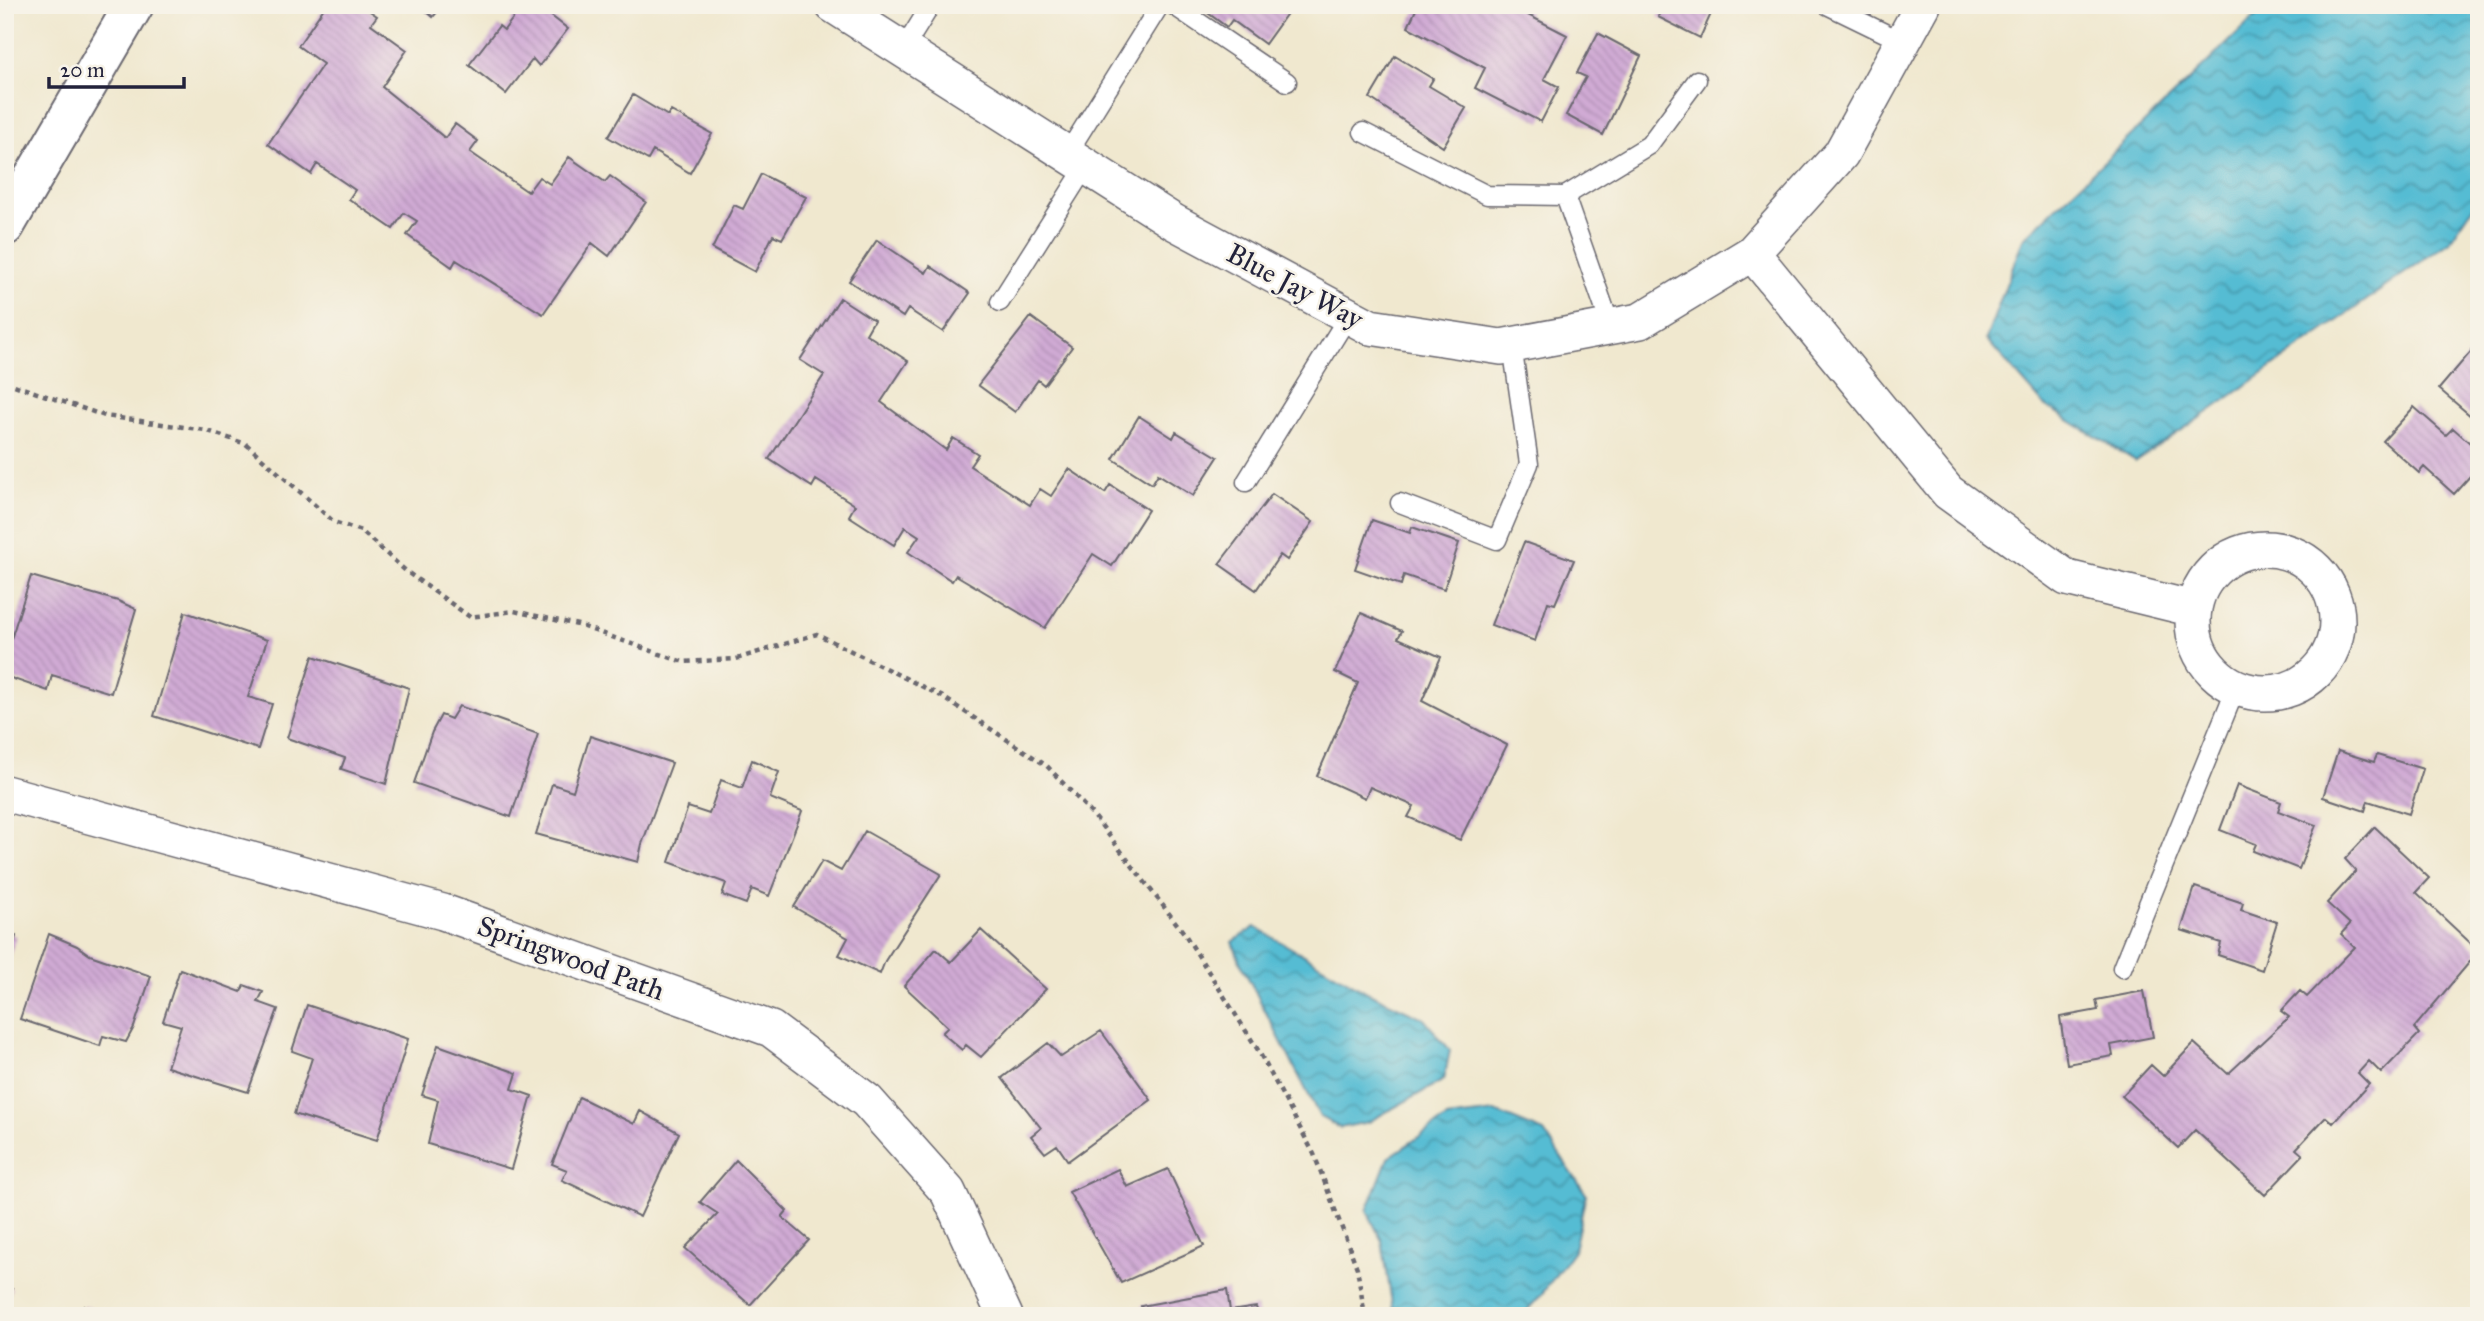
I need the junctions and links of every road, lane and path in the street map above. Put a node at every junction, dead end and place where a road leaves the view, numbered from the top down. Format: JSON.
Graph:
{"nodes":[{"id":1,"x":134,"y":5,"type":"edge"},
{"id":2,"x":833,"y":5,"type":"edge"},
{"id":3,"x":931,"y":5,"type":"edge"},
{"id":4,"x":1160,"y":5,"type":"edge"},
{"id":5,"x":1173,"y":5,"type":"edge"},
{"id":6,"x":1827,"y":5,"type":"edge"},
{"id":7,"x":1923,"y":5,"type":"edge"},
{"id":8,"x":1903,"y":43,"type":"junction"},
{"id":9,"x":903,"y":50,"type":"junction"},
{"id":10,"x":1698,"y":80,"type":"dead end"},
{"id":11,"x":1287,"y":82,"type":"dead end"},
{"id":12,"x":1363,"y":132,"type":"dead end"},
{"id":13,"x":1077,"y":160,"type":"junction"},
{"id":14,"x":1565,"y":196,"type":"junction"},
{"id":15,"x":5,"y":226,"type":"edge"},
{"id":16,"x":1752,"y":253,"type":"junction"},
{"id":17,"x":1000,"y":302,"type":"dead end"},
{"id":18,"x":1349,"y":315,"type":"junction"},
{"id":19,"x":1611,"y":327,"type":"junction"},
{"id":20,"x":1512,"y":345,"type":"junction"},
{"id":21,"x":5,"y":382,"type":"edge"},
{"id":22,"x":1245,"y":482,"type":"dead end"},
{"id":23,"x":1399,"y":503,"type":"dead end"},
{"id":24,"x":2193,"y":609,"type":"junction"},
{"id":25,"x":2236,"y":688,"type":"junction"},
{"id":26,"x":5,"y":793,"type":"edge"},
{"id":27,"x":2122,"y":968,"type":"dead end"},
{"id":28,"x":1005,"y":1316,"type":"edge"},
{"id":29,"x":1365,"y":1316,"type":"edge"}],
"edges":[{"from":1,"to":15,"type":"street"},
{"from":2,"to":9,"type":"street","name":"Blue Jay Way"},
{"from":3,"to":9,"type":"lane"},
{"from":4,"to":13,"type":"lane"},
{"from":5,"to":11,"type":"lane"},
{"from":6,"to":8,"type":"lane"},
{"from":7,"to":8,"type":"street","name":"Blue Jay Way"},
{"from":8,"to":16,"type":"street","name":"Blue Jay Way"},
{"from":9,"to":13,"type":"street","name":"Blue Jay Way"},
{"from":10,"to":14,"type":"lane"},
{"from":12,"to":14,"type":"lane"},
{"from":13,"to":17,"type":"lane"},
{"from":13,"to":18,"type":"street","name":"Blue Jay Way"},
{"from":14,"to":19,"type":"lane"},
{"from":16,"to":19,"type":"street","name":"Blue Jay Way"},
{"from":16,"to":24,"type":"street"},
{"from":18,"to":20,"type":"street","name":"Blue Jay Way"},
{"from":18,"to":22,"type":"lane"},
{"from":19,"to":20,"type":"street","name":"Blue Jay Way"},
{"from":20,"to":23,"type":"lane"},
{"from":21,"to":29,"type":"path"},
{"from":24,"to":25,"type":"street"},
{"from":24,"to":25,"type":"street"},
{"from":25,"to":27,"type":"lane"},
{"from":26,"to":28,"type":"street","name":"Springwood Path"}]}
